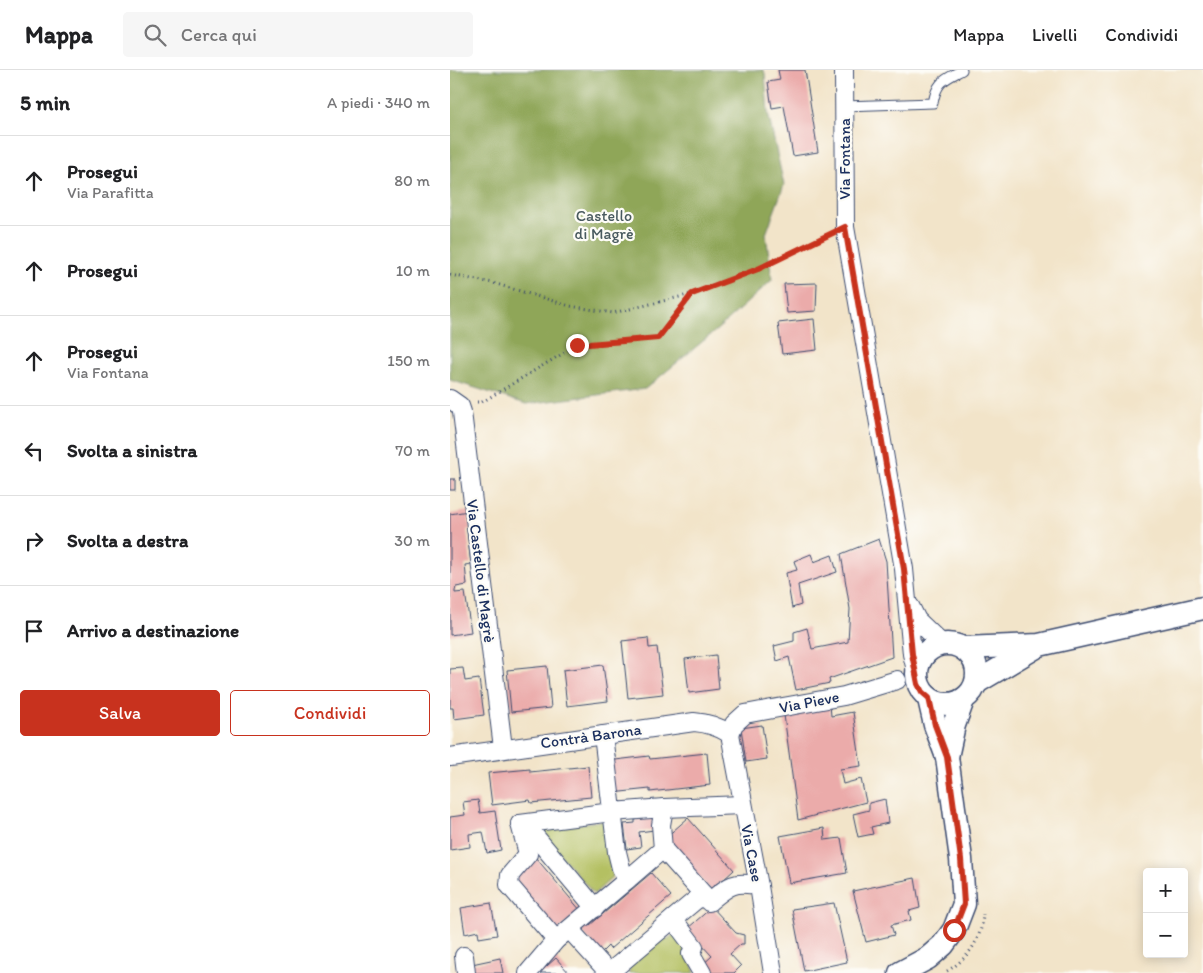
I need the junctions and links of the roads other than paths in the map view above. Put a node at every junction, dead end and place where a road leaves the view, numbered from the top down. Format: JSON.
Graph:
{"nodes":[{"id":1,"x":844,"y":70,"type":"edge"},
{"id":2,"x":962,"y":70,"type":"edge"},
{"id":3,"x":844,"y":106,"type":"junction"},
{"id":4,"x":450,"y":399,"type":"edge"},
{"id":5,"x":908,"y":603,"type":"junction"},
{"id":6,"x":1203,"y":608,"type":"edge"},
{"id":7,"x":1039,"y":645,"type":"junction"},
{"id":8,"x":952,"y":646,"type":"junction"},
{"id":9,"x":907,"y":677,"type":"junction"},
{"id":10,"x":977,"y":682,"type":"junction"},
{"id":11,"x":929,"y":698,"type":"junction"},
{"id":12,"x":962,"y":700,"type":"junction"},
{"id":13,"x":730,"y":734,"type":"junction"},
{"id":14,"x":603,"y":735,"type":"junction"},
{"id":15,"x":503,"y":748,"type":"junction"},
{"id":16,"x":450,"y":757,"type":"edge"},
{"id":17,"x":947,"y":757,"type":"junction"},
{"id":18,"x":743,"y":805,"type":"junction"},
{"id":19,"x":664,"y":808,"type":"junction"},
{"id":20,"x":612,"y":812,"type":"junction"},
{"id":21,"x":520,"y":824,"type":"junction"},
{"id":22,"x":663,"y":849,"type":"junction"},
{"id":23,"x":627,"y":880,"type":"junction"},
{"id":24,"x":759,"y":886,"type":"junction"},
{"id":25,"x":703,"y":894,"type":"junction"},
{"id":26,"x":595,"y":908,"type":"junction"},
{"id":27,"x":673,"y":918,"type":"junction"},
{"id":28,"x":563,"y":935,"type":"junction"},
{"id":29,"x":528,"y":973,"type":"edge"},
{"id":30,"x":609,"y":973,"type":"edge"},
{"id":31,"x":702,"y":973,"type":"edge"},
{"id":32,"x":773,"y":973,"type":"edge"},
{"id":33,"x":900,"y":973,"type":"edge"}],
"edges":[{"from":1,"to":3,"type":"street","name":"Via Fontana"},
{"from":2,"to":3,"type":"lane"},
{"from":3,"to":5,"type":"street","name":"Via Fontana"},
{"from":4,"to":15,"type":"street","name":"Via Castello di Magrè"},
{"from":5,"to":8,"type":"street","name":"Via Fontana"},
{"from":5,"to":9,"type":"street","name":"Via Fontana"},
{"from":6,"to":7,"type":"street"},
{"from":7,"to":8,"type":"street"},
{"from":7,"to":10,"type":"street"},
{"from":8,"to":9,"type":"street"},
{"from":8,"to":10,"type":"street"},
{"from":9,"to":11,"type":"street"},
{"from":9,"to":13,"type":"street","name":"Via Pieve"},
{"from":10,"to":12,"type":"street"},
{"from":11,"to":12,"type":"street"},
{"from":11,"to":17,"type":"street"},
{"from":12,"to":17,"type":"street"},
{"from":13,"to":14,"type":"street","name":"Contrà Barona"},
{"from":13,"to":18,"type":"street","name":"Via Case"},
{"from":14,"to":15,"type":"street","name":"Contrà Barona"},
{"from":14,"to":20,"type":"street"},
{"from":15,"to":16,"type":"street","name":"Contrà Barona"},
{"from":17,"to":33,"type":"street"},
{"from":18,"to":19,"type":"street"},
{"from":18,"to":24,"type":"street","name":"Via Case"},
{"from":19,"to":20,"type":"street"},
{"from":19,"to":22,"type":"street"},
{"from":20,"to":21,"type":"street"},
{"from":20,"to":23,"type":"street"},
{"from":21,"to":26,"type":"street"},
{"from":21,"to":28,"type":"street"},
{"from":22,"to":23,"type":"street"},
{"from":22,"to":25,"type":"street"},
{"from":23,"to":26,"type":"street"},
{"from":24,"to":25,"type":"street"},
{"from":24,"to":32,"type":"street","name":"Via Case"},
{"from":25,"to":27,"type":"street"},
{"from":26,"to":28,"type":"street"},
{"from":27,"to":30,"type":"street"},
{"from":27,"to":31,"type":"street"},
{"from":28,"to":29,"type":"street"},
{"from":28,"to":30,"type":"street"}]}
